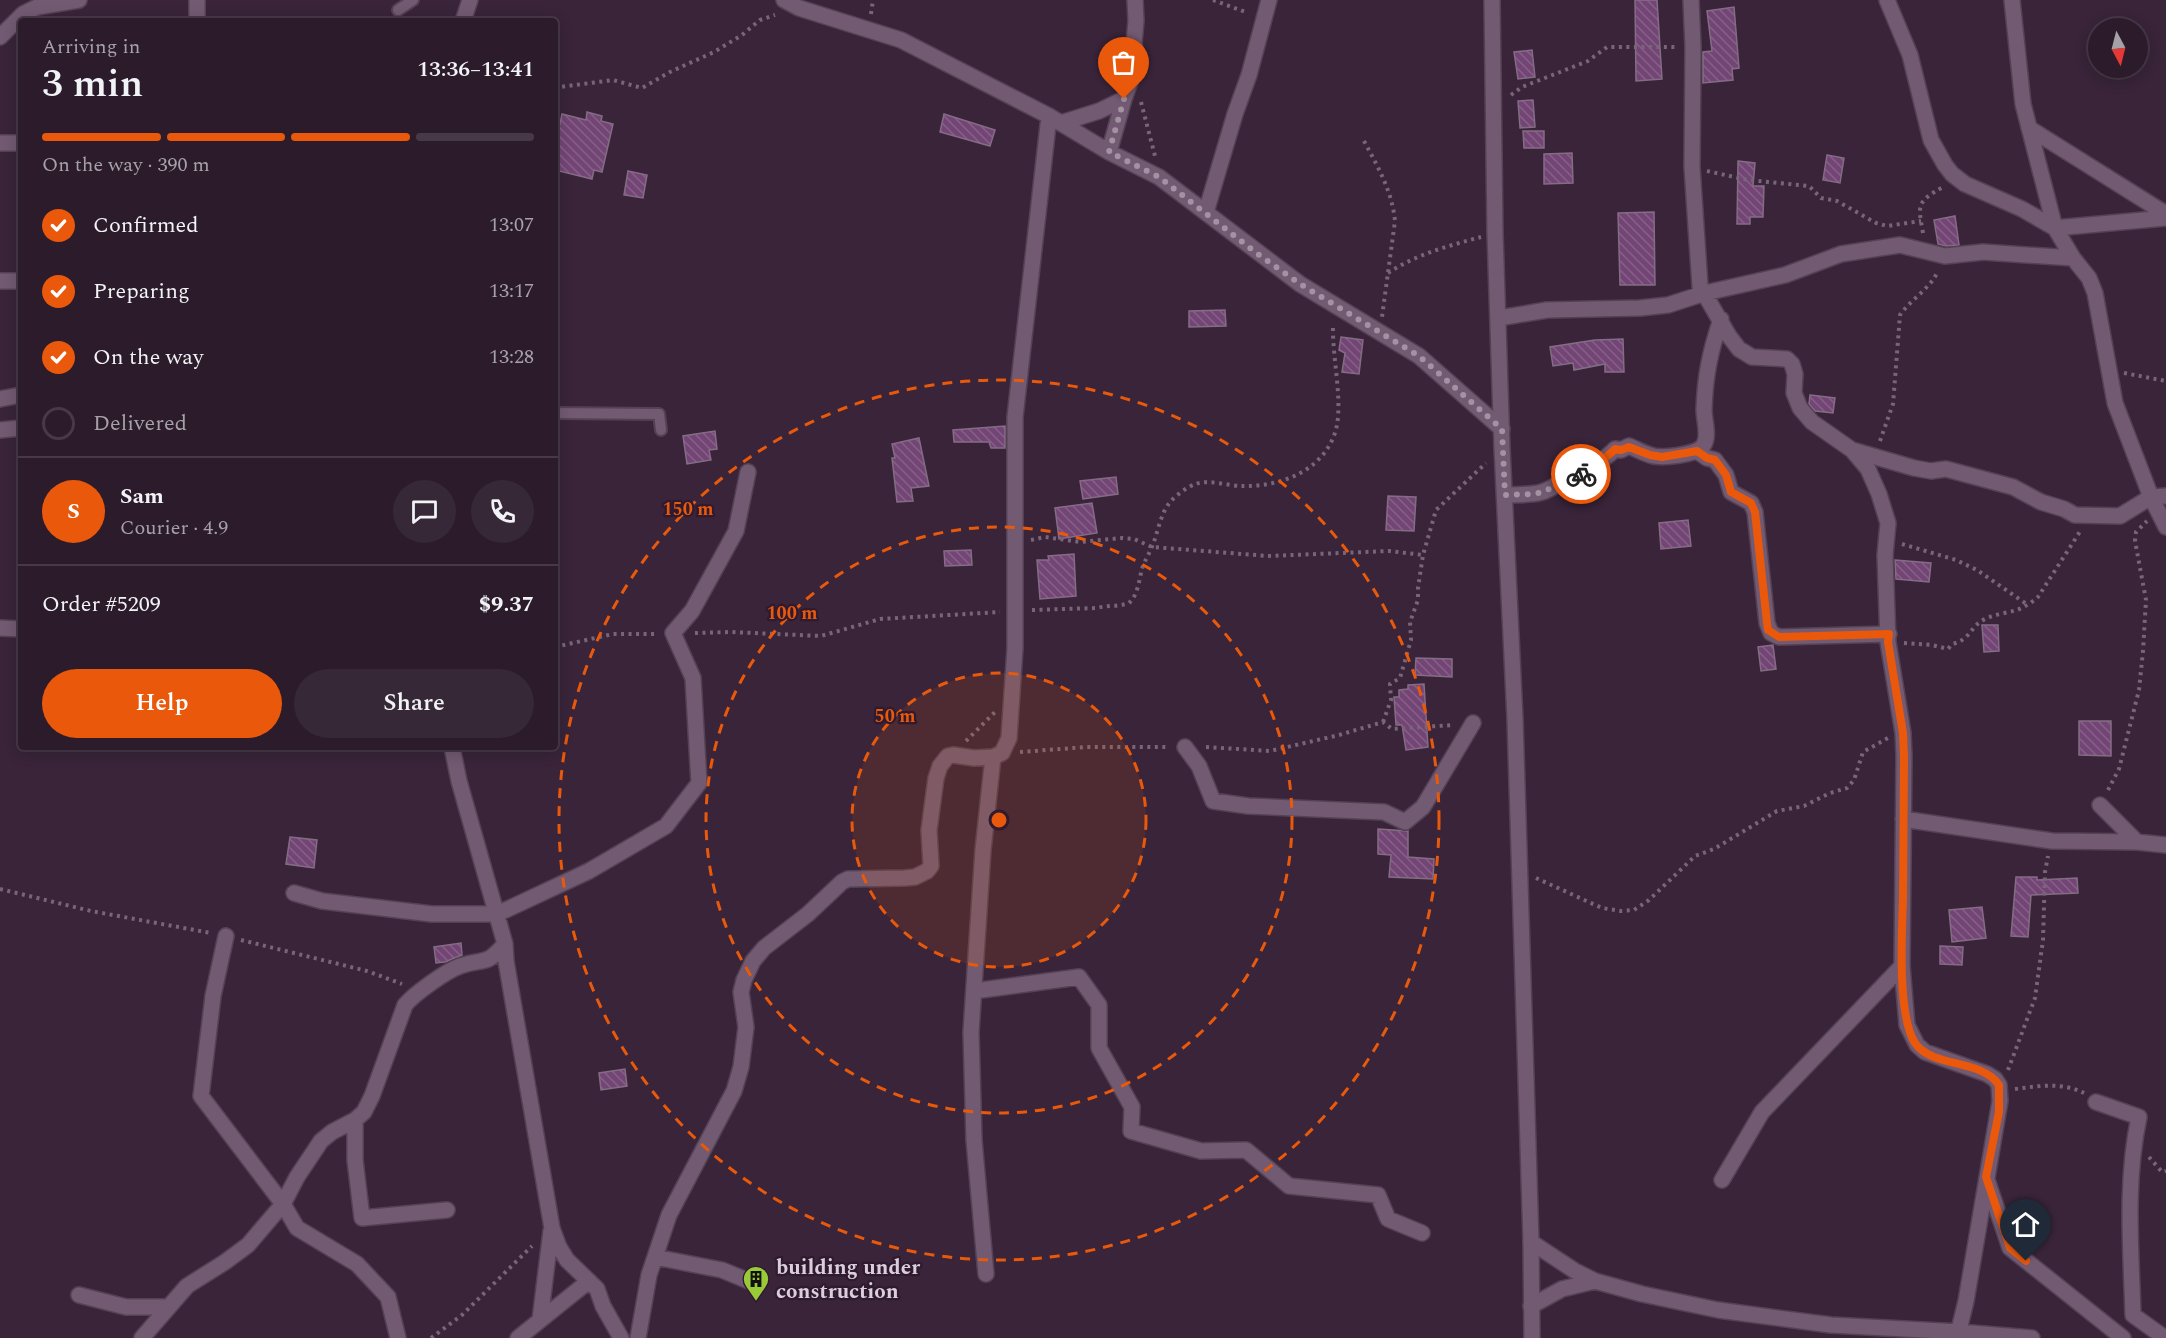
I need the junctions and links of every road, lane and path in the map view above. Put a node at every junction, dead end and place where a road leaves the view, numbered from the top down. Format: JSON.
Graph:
{"nodes":[{"id":1,"x":79,"y":0,"type":"edge"},
{"id":2,"x":197,"y":0,"type":"edge"},
{"id":3,"x":413,"y":0,"type":"edge"},
{"id":4,"x":470,"y":0,"type":"edge"},
{"id":5,"x":784,"y":0,"type":"edge"},
{"id":6,"x":1135,"y":0,"type":"edge"},
{"id":7,"x":1213,"y":0,"type":"edge"},
{"id":8,"x":1269,"y":0,"type":"edge"},
{"id":9,"x":1492,"y":0,"type":"edge"},
{"id":10,"x":1691,"y":0,"type":"edge"},
{"id":11,"x":1887,"y":0,"type":"edge"},
{"id":12,"x":2012,"y":0,"type":"edge"},
{"id":13,"x":800,"y":4,"type":"edge"},
{"id":14,"x":398,"y":10,"type":"dead end"},
{"id":15,"x":19,"y":18,"type":"edge"},
{"id":16,"x":197,"y":18,"type":"edge"},
{"id":17,"x":464,"y":18,"type":"edge"},
{"id":18,"x":18,"y":19,"type":"edge"},
{"id":19,"x":1265,"y":19,"type":"junction"},
{"id":20,"x":0,"y":37,"type":"edge"},
{"id":21,"x":1693,"y":47,"type":"junction"},
{"id":22,"x":1134,"y":75,"type":"junction"},
{"id":23,"x":558,"y":88,"type":"edge"},
{"id":24,"x":1124,"y":99,"type":"junction"},
{"id":25,"x":1492,"y":108,"type":"junction"},
{"id":26,"x":1055,"y":119,"type":"junction"},
{"id":27,"x":2029,"y":128,"type":"junction"},
{"id":28,"x":1364,"y":141,"type":"dead end"},
{"id":29,"x":0,"y":143,"type":"edge"},
{"id":30,"x":18,"y":143,"type":"edge"},
{"id":31,"x":1109,"y":152,"type":"junction"},
{"id":32,"x":1692,"y":167,"type":"junction"},
{"id":33,"x":1159,"y":177,"type":"junction"},
{"id":34,"x":1958,"y":178,"type":"junction"},
{"id":35,"x":1206,"y":212,"type":"junction"},
{"id":36,"x":2166,"y":213,"type":"edge"},
{"id":37,"x":2166,"y":218,"type":"edge"},
{"id":38,"x":1921,"y":221,"type":"junction"},
{"id":39,"x":2055,"y":228,"type":"junction"},
{"id":40,"x":1495,"y":233,"type":"junction"},
{"id":41,"x":1926,"y":251,"type":"junction"},
{"id":42,"x":1945,"y":256,"type":"junction"},
{"id":43,"x":2073,"y":258,"type":"junction"},
{"id":44,"x":1387,"y":273,"type":"junction"},
{"id":45,"x":0,"y":281,"type":"edge"},
{"id":46,"x":18,"y":281,"type":"edge"},
{"id":47,"x":1704,"y":293,"type":"junction"},
{"id":48,"x":1334,"y":305,"type":"junction"},
{"id":49,"x":1499,"y":318,"type":"junction"},
{"id":50,"x":1721,"y":320,"type":"junction"},
{"id":51,"x":1381,"y":332,"type":"junction"},
{"id":52,"x":2109,"y":371,"type":"junction"},
{"id":53,"x":2166,"y":381,"type":"edge"},
{"id":54,"x":18,"y":396,"type":"edge"},
{"id":55,"x":0,"y":399,"type":"edge"},
{"id":56,"x":558,"y":413,"type":"edge"},
{"id":57,"x":18,"y":428,"type":"edge"},
{"id":58,"x":1502,"y":429,"type":"junction"},
{"id":59,"x":0,"y":430,"type":"edge"},
{"id":60,"x":661,"y":430,"type":"dead end"},
{"id":61,"x":1502,"y":448,"type":"junction"},
{"id":62,"x":1852,"y":450,"type":"junction"},
{"id":63,"x":1697,"y":451,"type":"junction"},
{"id":64,"x":1875,"y":456,"type":"junction"},
{"id":65,"x":748,"y":472,"type":"dead end"},
{"id":66,"x":1505,"y":495,"type":"junction"},
{"id":67,"x":2159,"y":497,"type":"edge"},
{"id":68,"x":2085,"y":515,"type":"junction"},
{"id":69,"x":2166,"y":527,"type":"edge"},
{"id":70,"x":1886,"y":535,"type":"junction"},
{"id":71,"x":1016,"y":541,"type":"junction"},
{"id":72,"x":1152,"y":546,"type":"junction"},
{"id":73,"x":1423,"y":555,"type":"junction"},
{"id":74,"x":2028,"y":605,"type":"junction"},
{"id":75,"x":1016,"y":611,"type":"junction"},
{"id":76,"x":0,"y":628,"type":"edge"},
{"id":77,"x":18,"y":629,"type":"edge"},
{"id":78,"x":673,"y":633,"type":"junction"},
{"id":79,"x":1888,"y":638,"type":"junction"},
{"id":80,"x":558,"y":646,"type":"edge"},
{"id":81,"x":1012,"y":694,"type":"junction"},
{"id":82,"x":1383,"y":722,"type":"junction"},
{"id":83,"x":1473,"y":723,"type":"joint"},
{"id":84,"x":1903,"y":733,"type":"junction"},
{"id":85,"x":1185,"y":747,"type":"junction"},
{"id":86,"x":454,"y":750,"type":"edge"},
{"id":87,"x":953,"y":755,"type":"junction"},
{"id":88,"x":997,"y":755,"type":"junction"},
{"id":89,"x":2100,"y":805,"type":"dead end"},
{"id":90,"x":1904,"y":819,"type":"junction"},
{"id":91,"x":2137,"y":842,"type":"junction"},
{"id":92,"x":2166,"y":845,"type":"edge"},
{"id":93,"x":1519,"y":870,"type":"junction"},
{"id":94,"x":294,"y":893,"type":"dead end"},
{"id":95,"x":497,"y":914,"type":"junction"},
{"id":96,"x":226,"y":936,"type":"dead end"},
{"id":97,"x":505,"y":944,"type":"junction"},
{"id":98,"x":1902,"y":966,"type":"junction"},
{"id":99,"x":974,"y":991,"type":"junction"},
{"id":100,"x":2096,"y":1102,"type":"dead end"},
{"id":101,"x":356,"y":1120,"type":"junction"},
{"id":102,"x":1986,"y":1177,"type":"junction"},
{"id":103,"x":1722,"y":1180,"type":"dead end"},
{"id":104,"x":283,"y":1204,"type":"junction"},
{"id":105,"x":447,"y":1210,"type":"dead end"},
{"id":106,"x":552,"y":1228,"type":"junction"},
{"id":107,"x":1422,"y":1233,"type":"dead end"},
{"id":108,"x":1531,"y":1242,"type":"junction"},
{"id":109,"x":655,"y":1257,"type":"junction"},
{"id":110,"x":986,"y":1274,"type":"dead end"},
{"id":111,"x":589,"y":1281,"type":"junction"},
{"id":112,"x":1595,"y":1281,"type":"junction"},
{"id":113,"x":751,"y":1282,"type":"dead end"},
{"id":114,"x":79,"y":1295,"type":"dead end"},
{"id":115,"x":1531,"y":1306,"type":"junction"},
{"id":116,"x":166,"y":1308,"type":"junction"},
{"id":117,"x":540,"y":1320,"type":"junction"},
{"id":118,"x":1958,"y":1335,"type":"edge"},
{"id":119,"x":142,"y":1338,"type":"edge"},
{"id":120,"x":398,"y":1338,"type":"edge"},
{"id":121,"x":430,"y":1338,"type":"edge"},
{"id":122,"x":518,"y":1338,"type":"edge"},
{"id":123,"x":621,"y":1338,"type":"edge"},
{"id":124,"x":638,"y":1338,"type":"edge"},
{"id":125,"x":1532,"y":1338,"type":"edge"},
{"id":126,"x":2032,"y":1338,"type":"edge"},
{"id":127,"x":2123,"y":1338,"type":"edge"},
{"id":128,"x":2165,"y":1338,"type":"edge"}],
"edges":[{"from":1,"to":15,"type":"street"},
{"from":2,"to":16,"type":"street"},
{"from":3,"to":14,"type":"lane"},
{"from":4,"to":17,"type":"street"},
{"from":5,"to":13,"type":"street"},
{"from":6,"to":22,"type":"street"},
{"from":7,"to":19,"type":"path"},
{"from":8,"to":19,"type":"street"},
{"from":9,"to":25,"type":"street"},
{"from":10,"to":21,"type":"street"},
{"from":11,"to":34,"type":"street"},
{"from":12,"to":27,"type":"street"},
{"from":13,"to":23,"type":"path"},
{"from":13,"to":26,"type":"street"},
{"from":18,"to":20,"type":"street"},
{"from":19,"to":35,"type":"street"},
{"from":21,"to":25,"type":"path"},
{"from":21,"to":32,"type":"street"},
{"from":22,"to":24,"type":"street"},
{"from":22,"to":33,"type":"path"},
{"from":24,"to":26,"type":"street"},
{"from":24,"to":31,"type":"street"},
{"from":25,"to":40,"type":"street"},
{"from":26,"to":31,"type":"street"},
{"from":26,"to":71,"type":"street"},
{"from":27,"to":36,"type":"street"},
{"from":27,"to":39,"type":"street"},
{"from":28,"to":44,"type":"path"},
{"from":29,"to":30,"type":"street"},
{"from":31,"to":33,"type":"street"},
{"from":32,"to":38,"type":"path"},
{"from":32,"to":47,"type":"street"},
{"from":33,"to":35,"type":"street"},
{"from":34,"to":38,"type":"path"},
{"from":34,"to":39,"type":"street"},
{"from":35,"to":48,"type":"street"},
{"from":37,"to":39,"type":"street"},
{"from":38,"to":41,"type":"path"},
{"from":39,"to":43,"type":"street"},
{"from":40,"to":44,"type":"path"},
{"from":40,"to":49,"type":"street"},
{"from":41,"to":42,"type":"street"},
{"from":41,"to":47,"type":"street"},
{"from":42,"to":43,"type":"street"},
{"from":42,"to":64,"type":"path"},
{"from":43,"to":52,"type":"street"},
{"from":44,"to":51,"type":"path"},
{"from":45,"to":46,"type":"street"},
{"from":47,"to":49,"type":"street"},
{"from":47,"to":50,"type":"street"},
{"from":48,"to":51,"type":"street"},
{"from":48,"to":72,"type":"path"},
{"from":49,"to":58,"type":"street"},
{"from":50,"to":62,"type":"street"},
{"from":50,"to":63,"type":"street"},
{"from":51,"to":58,"type":"street"},
{"from":52,"to":53,"type":"path"},
{"from":52,"to":67,"type":"street"},
{"from":54,"to":55,"type":"street"},
{"from":56,"to":60,"type":"lane"},
{"from":57,"to":59,"type":"street"},
{"from":58,"to":61,"type":"street"},
{"from":61,"to":66,"type":"street"},
{"from":61,"to":73,"type":"path"},
{"from":62,"to":64,"type":"street"},
{"from":62,"to":70,"type":"street"},
{"from":63,"to":66,"type":"street"},
{"from":63,"to":79,"type":"street"},
{"from":64,"to":68,"type":"street"},
{"from":65,"to":78,"type":"street"},
{"from":66,"to":93,"type":"street"},
{"from":67,"to":68,"type":"street"},
{"from":67,"to":69,"type":"street"},
{"from":68,"to":74,"type":"path"},
{"from":70,"to":74,"type":"path"},
{"from":70,"to":79,"type":"street"},
{"from":71,"to":72,"type":"path"},
{"from":71,"to":75,"type":"street"},
{"from":72,"to":73,"type":"path"},
{"from":72,"to":75,"type":"path"},
{"from":73,"to":82,"type":"path"},
{"from":74,"to":79,"type":"path"},
{"from":75,"to":78,"type":"path"},
{"from":75,"to":81,"type":"street"},
{"from":76,"to":77,"type":"street"},
{"from":78,"to":80,"type":"path"},
{"from":78,"to":95,"type":"street"},
{"from":79,"to":84,"type":"street"},
{"from":81,"to":87,"type":"path"},
{"from":81,"to":88,"type":"street"},
{"from":82,"to":83,"type":"path"},
{"from":82,"to":85,"type":"path"},
{"from":83,"to":85,"type":"street"},
{"from":84,"to":90,"type":"street"},
{"from":84,"to":93,"type":"path"},
{"from":85,"to":88,"type":"path"},
{"from":86,"to":95,"type":"street"},
{"from":87,"to":88,"type":"street"},
{"from":87,"to":109,"type":"street"},
{"from":88,"to":99,"type":"street"},
{"from":89,"to":91,"type":"street"},
{"from":90,"to":91,"type":"street"},
{"from":90,"to":98,"type":"street"},
{"from":91,"to":92,"type":"street"},
{"from":93,"to":108,"type":"street"},
{"from":94,"to":95,"type":"street"},
{"from":95,"to":97,"type":"street"},
{"from":96,"to":104,"type":"street"},
{"from":97,"to":101,"type":"street"},
{"from":97,"to":106,"type":"street"},
{"from":98,"to":102,"type":"street"},
{"from":98,"to":103,"type":"street"},
{"from":99,"to":107,"type":"street"},
{"from":99,"to":110,"type":"street"},
{"from":100,"to":128,"type":"street"},
{"from":101,"to":104,"type":"street"},
{"from":101,"to":105,"type":"street"},
{"from":102,"to":118,"type":"street"},
{"from":102,"to":127,"type":"street"},
{"from":104,"to":116,"type":"street"},
{"from":104,"to":120,"type":"street"},
{"from":106,"to":111,"type":"street"},
{"from":106,"to":117,"type":"street"},
{"from":106,"to":121,"type":"path"},
{"from":108,"to":112,"type":"street"},
{"from":108,"to":115,"type":"street"},
{"from":109,"to":113,"type":"street"},
{"from":109,"to":124,"type":"street"},
{"from":111,"to":117,"type":"street"},
{"from":111,"to":123,"type":"street"},
{"from":112,"to":115,"type":"street"},
{"from":112,"to":118,"type":"street"},
{"from":114,"to":116,"type":"street"},
{"from":115,"to":125,"type":"street"},
{"from":116,"to":119,"type":"street"},
{"from":117,"to":122,"type":"street"},
{"from":118,"to":126,"type":"street"}]}
